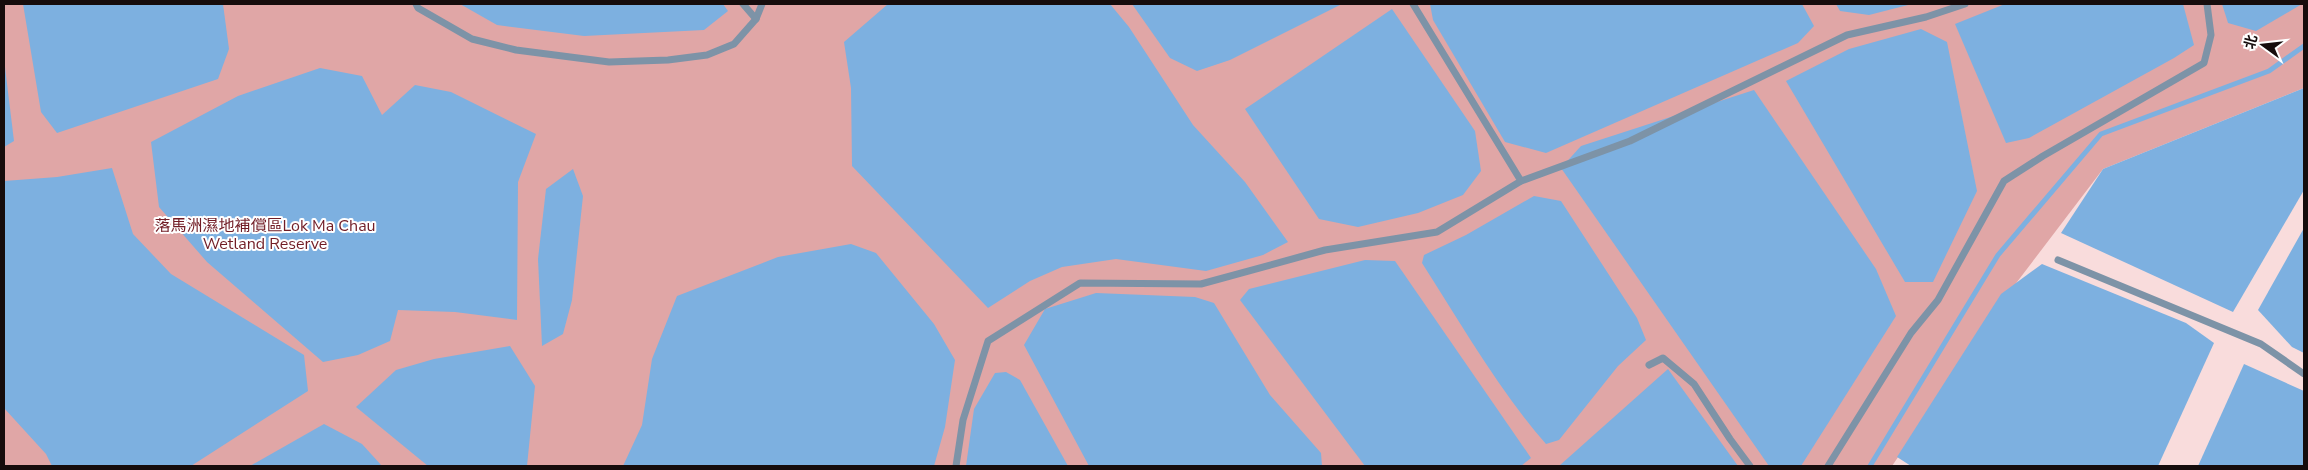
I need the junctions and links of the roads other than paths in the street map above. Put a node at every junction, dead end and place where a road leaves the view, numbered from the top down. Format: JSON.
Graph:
{"nodes":[{"id":1,"x":416,"y":4,"type":"edge"},
{"id":2,"x":743,"y":4,"type":"edge"},
{"id":3,"x":762,"y":4,"type":"edge"},
{"id":4,"x":1413,"y":4,"type":"edge"},
{"id":5,"x":1965,"y":4,"type":"edge"},
{"id":6,"x":2207,"y":4,"type":"edge"},
{"id":7,"x":756,"y":18,"type":"junction"},
{"id":8,"x":1520,"y":182,"type":"junction"},
{"id":9,"x":2058,"y":260,"type":"dead end"},
{"id":10,"x":1649,"y":365,"type":"dead end"},
{"id":11,"x":2304,"y":374,"type":"edge"},
{"id":12,"x":956,"y":466,"type":"edge"},
{"id":13,"x":1750,"y":466,"type":"edge"},
{"id":14,"x":1828,"y":466,"type":"edge"}],
"edges":[{"from":1,"to":7,"type":"lane"},
{"from":2,"to":7,"type":"lane"},
{"from":3,"to":7,"type":"lane"},
{"from":4,"to":8,"type":"lane"},
{"from":5,"to":8,"type":"lane"},
{"from":6,"to":14,"type":"lane"},
{"from":8,"to":12,"type":"lane"},
{"from":9,"to":11,"type":"lane"},
{"from":10,"to":13,"type":"lane"}]}
